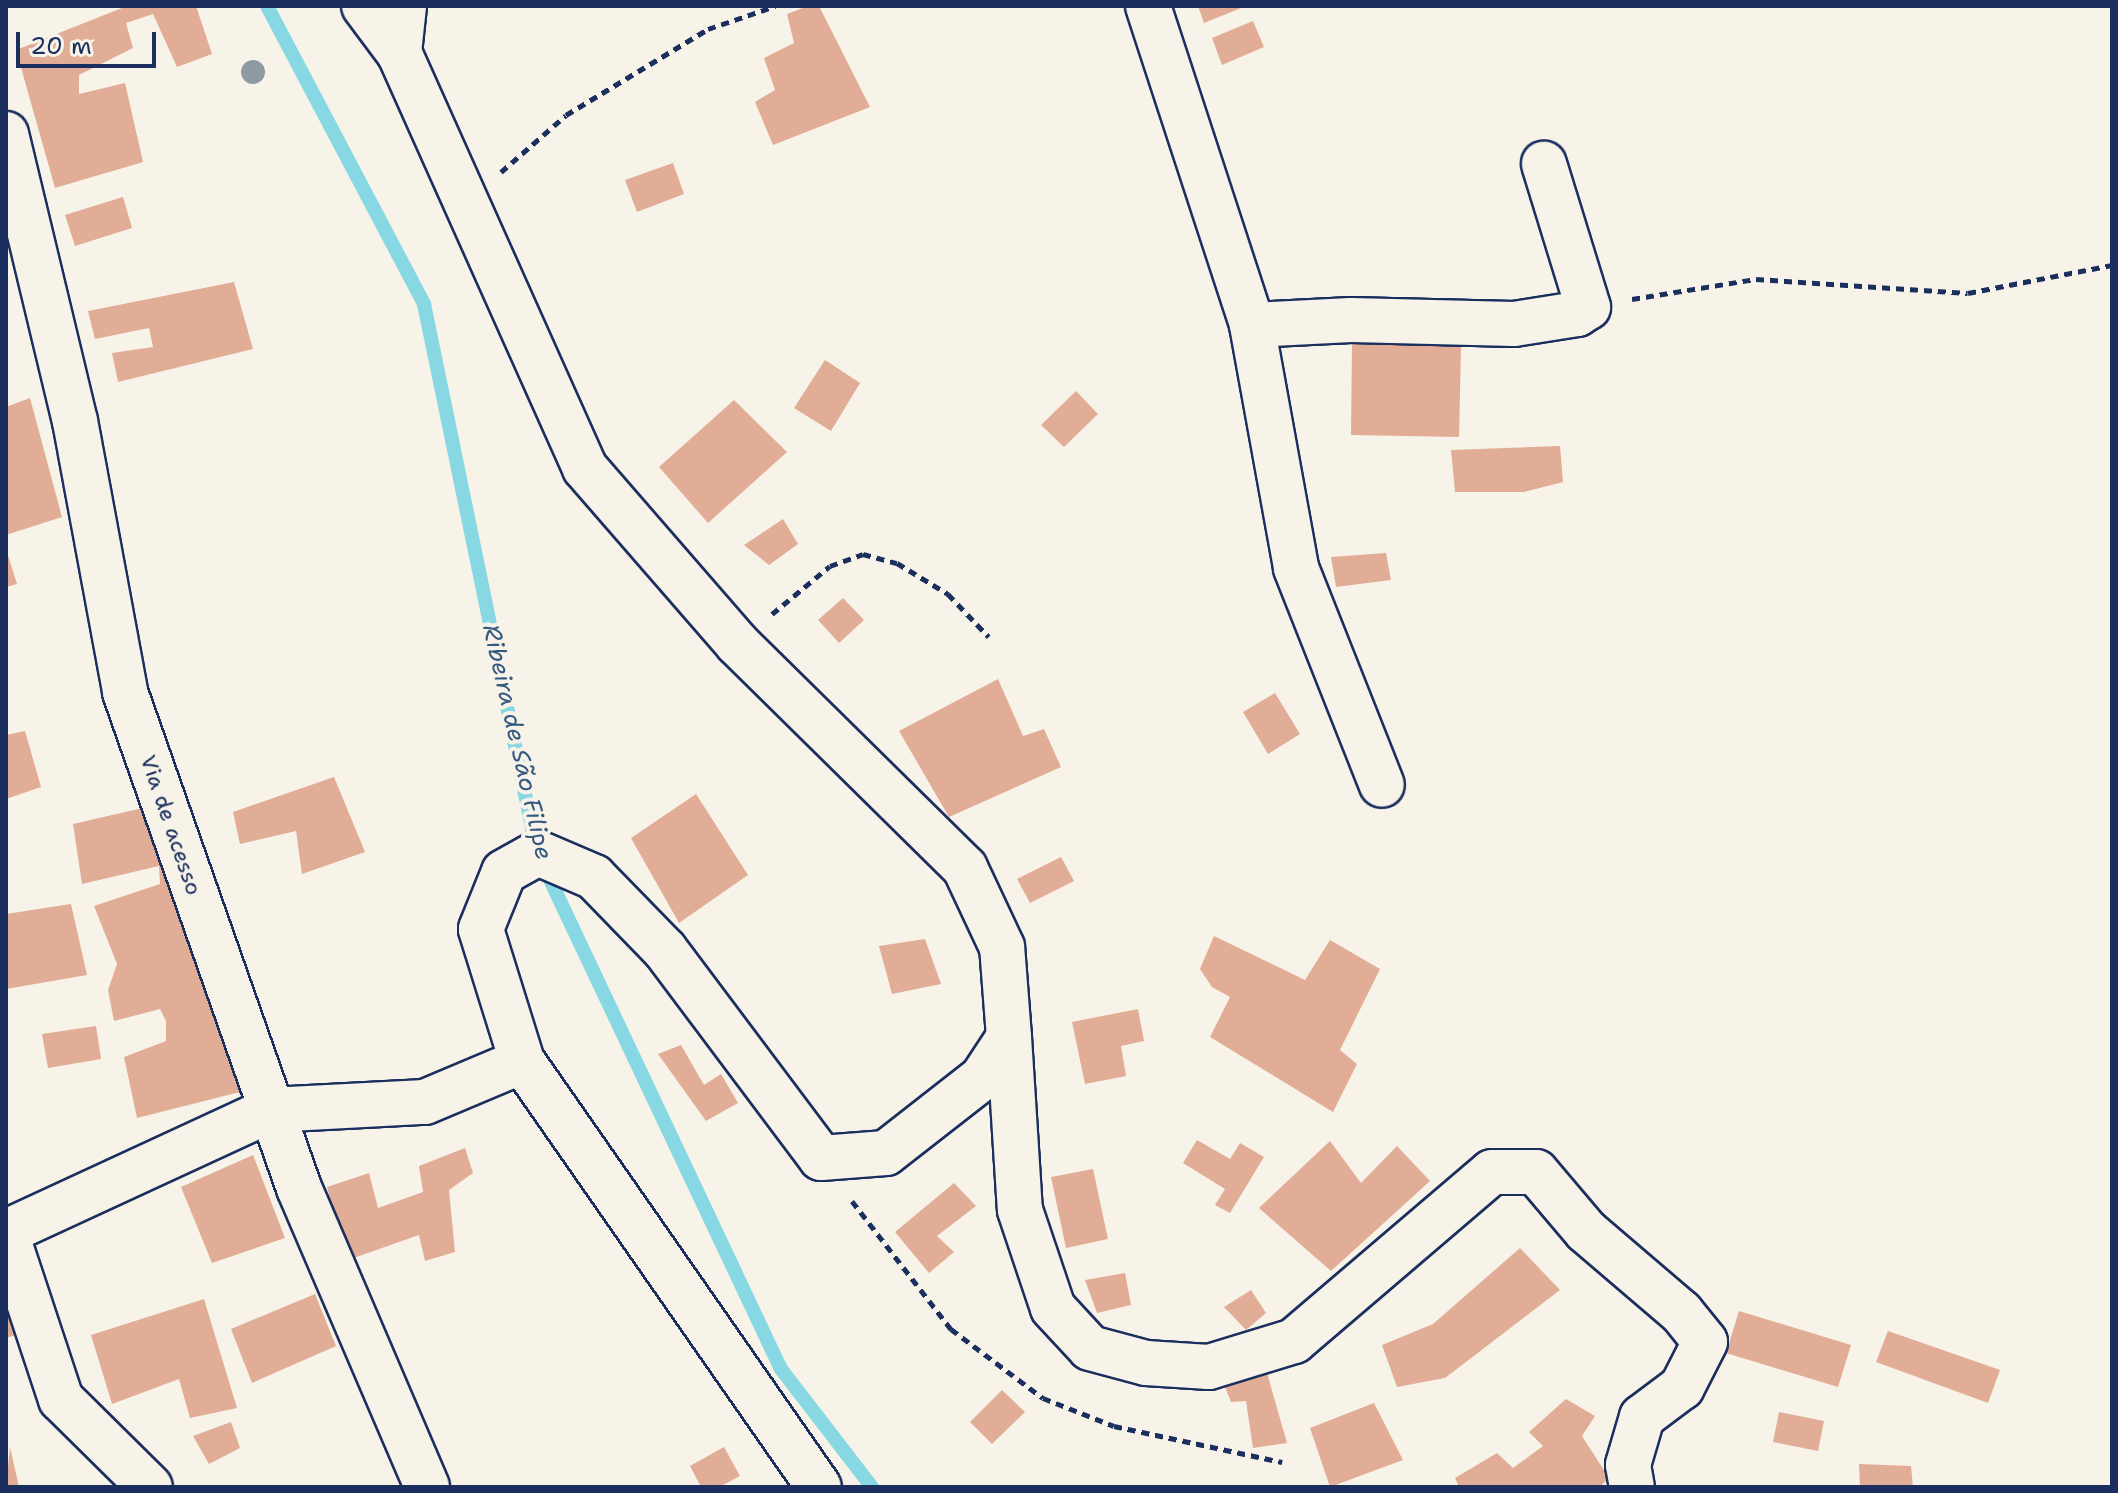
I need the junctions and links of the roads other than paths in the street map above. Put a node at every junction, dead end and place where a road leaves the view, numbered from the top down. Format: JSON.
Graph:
{"nodes":[{"id":1,"x":364,"y":6,"type":"edge"},
{"id":2,"x":404,"y":6,"type":"edge"},
{"id":3,"x":1148,"y":6,"type":"edge"},
{"id":4,"x":399,"y":53,"type":"junction"},
{"id":5,"x":6,"y":134,"type":"edge"},
{"id":6,"x":1544,"y":164,"type":"dead end"},
{"id":7,"x":1252,"y":325,"type":"junction"},
{"id":8,"x":1382,"y":785,"type":"dead end"},
{"id":9,"x":1009,"y":1037,"type":"junction"},
{"id":10,"x":522,"y":1061,"type":"junction"},
{"id":11,"x":270,"y":1110,"type":"junction"},
{"id":12,"x":6,"y":1232,"type":"edge"},
{"id":13,"x":150,"y":1487,"type":"edge"},
{"id":14,"x":427,"y":1487,"type":"edge"},
{"id":15,"x":819,"y":1487,"type":"edge"},
{"id":16,"x":1632,"y":1487,"type":"edge"}],
"edges":[{"from":1,"to":4,"type":"street"},
{"from":2,"to":4,"type":"street"},
{"from":3,"to":7,"type":"street"},
{"from":4,"to":9,"type":"street"},
{"from":5,"to":11,"type":"street","name":"Via de acesso"},
{"from":6,"to":7,"type":"street"},
{"from":7,"to":8,"type":"street"},
{"from":9,"to":10,"type":"street"},
{"from":9,"to":16,"type":"street"},
{"from":10,"to":11,"type":"street"},
{"from":10,"to":15,"type":"street"},
{"from":11,"to":12,"type":"street"},
{"from":11,"to":14,"type":"street","name":"Via de acesso"},
{"from":12,"to":13,"type":"street"}]}
